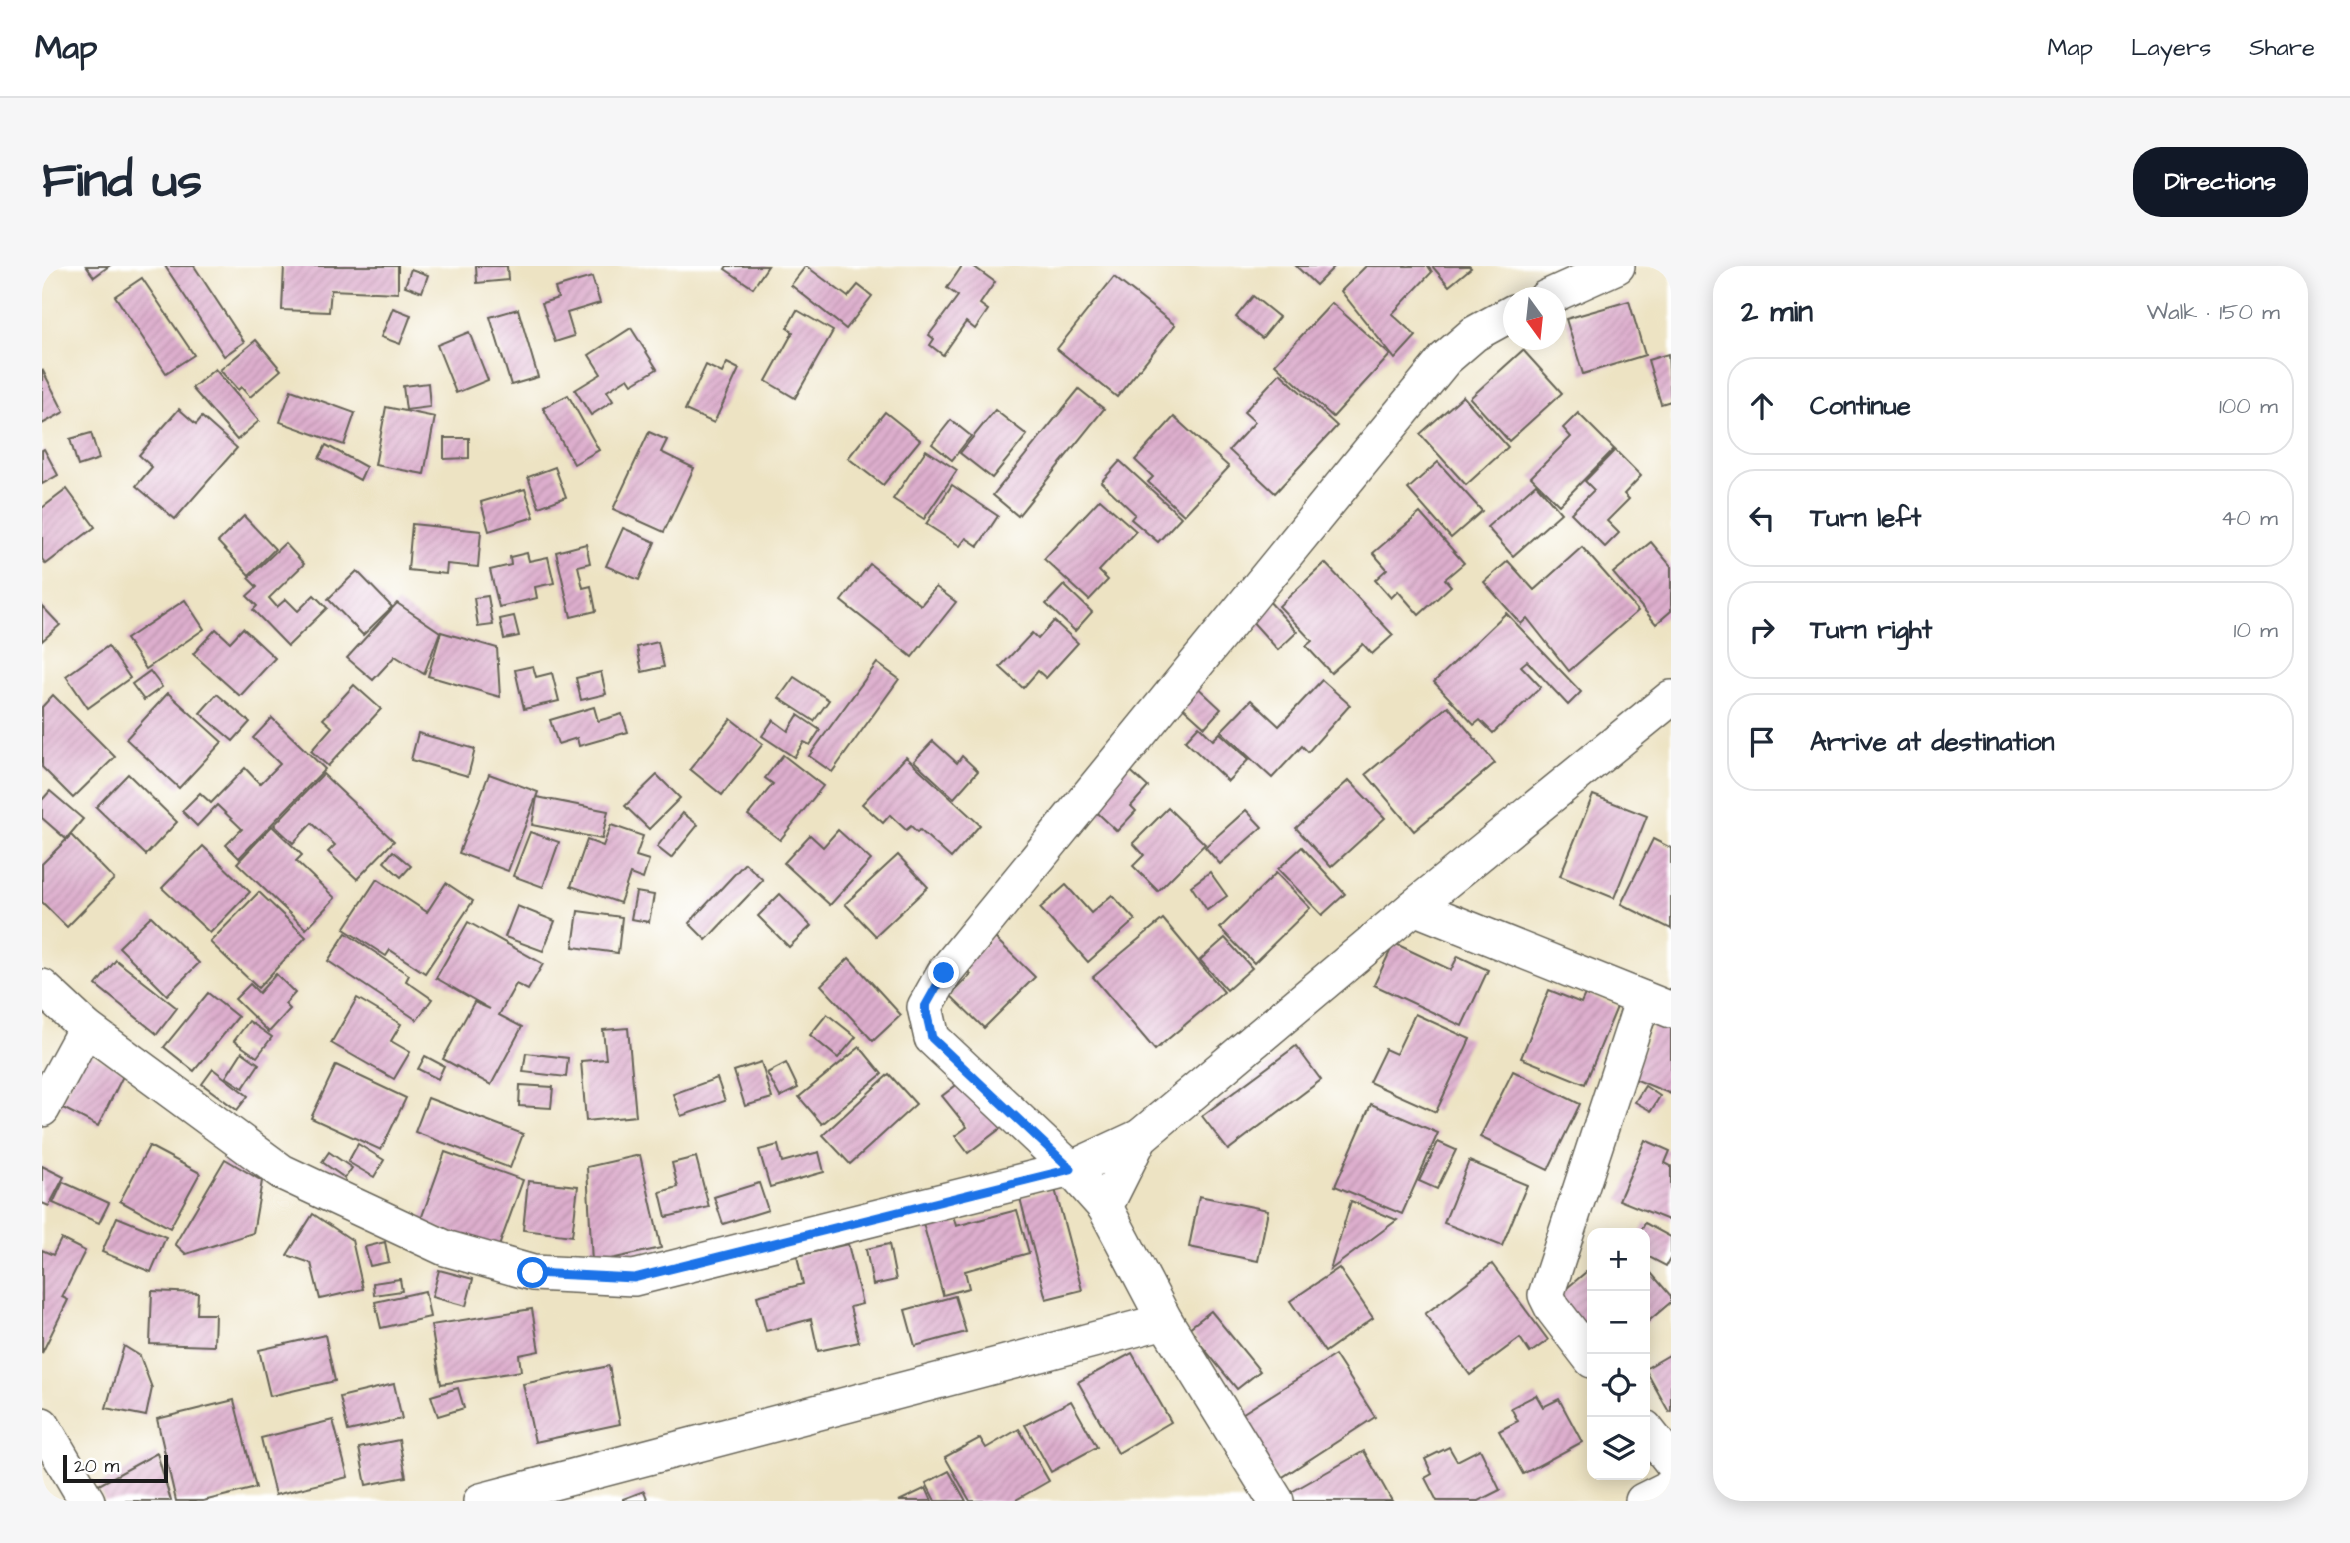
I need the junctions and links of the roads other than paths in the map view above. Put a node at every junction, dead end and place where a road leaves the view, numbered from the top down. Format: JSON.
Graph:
{"nodes":[{"id":1,"x":1617,"y":266,"type":"edge"},
{"id":2,"x":1566,"y":289,"type":"edge"},
{"id":3,"x":1503,"y":318,"type":"edge"},
{"id":4,"x":1671,"y":698,"type":"edge"},
{"id":5,"x":1414,"y":907,"type":"junction"},
{"id":6,"x":42,"y":988,"type":"edge"},
{"id":7,"x":1657,"y":1005,"type":"edge"},
{"id":8,"x":86,"y":1028,"type":"junction"},
{"id":9,"x":42,"y":1109,"type":"edge"},
{"id":10,"x":1140,"y":1137,"type":"junction"},
{"id":11,"x":1071,"y":1169,"type":"junction"},
{"id":12,"x":1105,"y":1207,"type":"junction"},
{"id":13,"x":1165,"y":1321,"type":"junction"},
{"id":14,"x":1587,"y":1354,"type":"edge"},
{"id":15,"x":42,"y":1424,"type":"edge"},
{"id":16,"x":1650,"y":1434,"type":"edge"},
{"id":17,"x":1671,"y":1461,"type":"edge"},
{"id":18,"x":68,"y":1486,"type":"edge"},
{"id":19,"x":1671,"y":1487,"type":"edge"},
{"id":20,"x":481,"y":1501,"type":"edge"},
{"id":21,"x":1276,"y":1501,"type":"edge"},
{"id":22,"x":1643,"y":1501,"type":"edge"}],
"edges":[{"from":1,"to":2,"type":"street"},
{"from":3,"to":11,"type":"street"},
{"from":4,"to":5,"type":"street"},
{"from":5,"to":7,"type":"street"},
{"from":5,"to":10,"type":"street"},
{"from":6,"to":8,"type":"street"},
{"from":7,"to":14,"type":"street"},
{"from":8,"to":9,"type":"street"},
{"from":8,"to":11,"type":"street"},
{"from":10,"to":11,"type":"street"},
{"from":10,"to":12,"type":"street"},
{"from":11,"to":12,"type":"street"},
{"from":12,"to":13,"type":"street"},
{"from":13,"to":20,"type":"street"},
{"from":13,"to":21,"type":"street"},
{"from":15,"to":18,"type":"street"},
{"from":16,"to":17,"type":"street"},
{"from":19,"to":22,"type":"street"}]}
